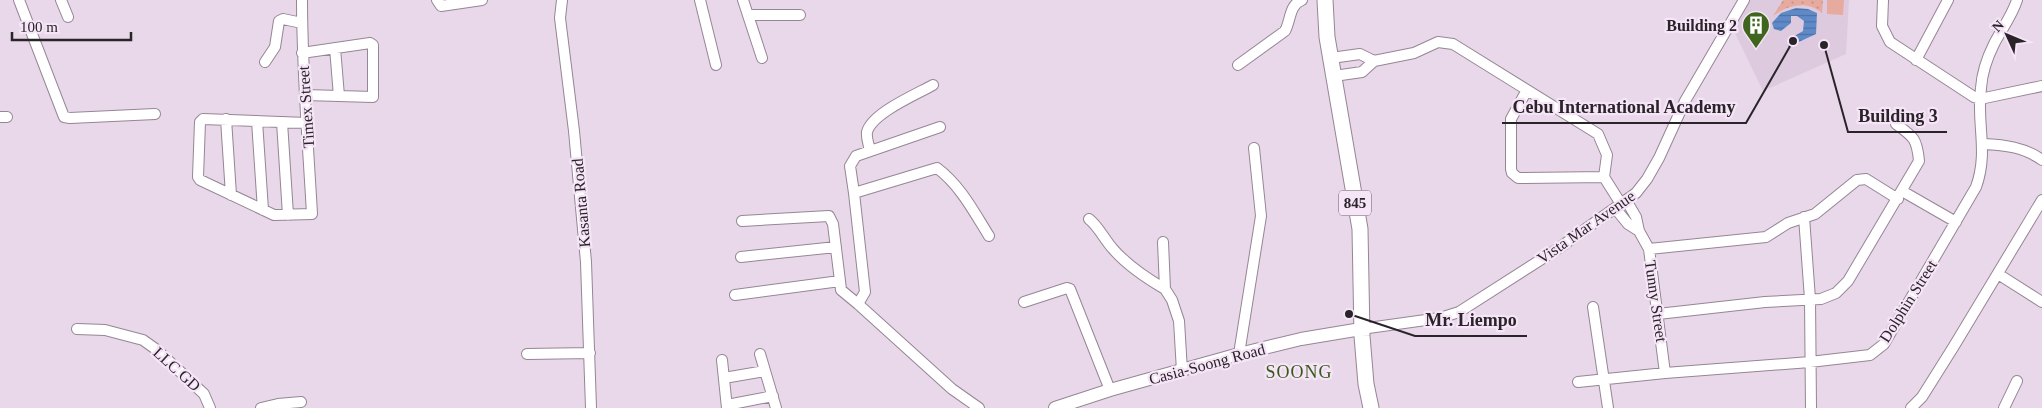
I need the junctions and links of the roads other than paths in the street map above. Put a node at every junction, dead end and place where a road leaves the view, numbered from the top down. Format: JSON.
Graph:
{"nodes":[{"id":1,"x":19,"y":0,"type":"edge"},
{"id":2,"x":61,"y":0,"type":"edge"},
{"id":3,"x":302,"y":0,"type":"edge"},
{"id":4,"x":436,"y":0,"type":"edge"},
{"id":5,"x":482,"y":0,"type":"edge"},
{"id":6,"x":562,"y":0,"type":"edge"},
{"id":7,"x":700,"y":0,"type":"edge"},
{"id":8,"x":743,"y":0,"type":"edge"},
{"id":9,"x":1302,"y":0,"type":"edge"},
{"id":10,"x":1325,"y":0,"type":"edge"},
{"id":11,"x":1744,"y":0,"type":"edge"},
{"id":12,"x":1883,"y":0,"type":"edge"},
{"id":13,"x":1948,"y":0,"type":"edge"},
{"id":14,"x":2017,"y":0,"type":"edge"},
{"id":15,"x":748,"y":15,"type":"junction"},
{"id":16,"x":800,"y":15,"type":"dead end"},
{"id":17,"x":68,"y":17,"type":"dead end"},
{"id":18,"x":302,"y":23,"type":"junction"},
{"id":19,"x":335,"y":48,"type":"junction"},
{"id":20,"x":302,"y":53,"type":"junction"},
{"id":21,"x":762,"y":58,"type":"dead end"},
{"id":22,"x":1331,"y":58,"type":"junction"},
{"id":23,"x":1916,"y":60,"type":"junction"},
{"id":24,"x":1374,"y":61,"type":"junction"},
{"id":25,"x":265,"y":62,"type":"dead end"},
{"id":26,"x":1238,"y":65,"type":"dead end"},
{"id":27,"x":716,"y":66,"type":"dead end"},
{"id":28,"x":1334,"y":76,"type":"junction"},
{"id":29,"x":933,"y":85,"type":"dead end"},
{"id":30,"x":2042,"y":86,"type":"edge"},
{"id":31,"x":1527,"y":90,"type":"junction"},
{"id":32,"x":305,"y":95,"type":"junction"},
{"id":33,"x":339,"y":96,"type":"junction"},
{"id":34,"x":1980,"y":99,"type":"junction"},
{"id":35,"x":155,"y":114,"type":"dead end"},
{"id":36,"x":226,"y":119,"type":"junction"},
{"id":37,"x":257,"y":121,"type":"junction"},
{"id":38,"x":282,"y":122,"type":"junction"},
{"id":39,"x":307,"y":123,"type":"junction"},
{"id":40,"x":1896,"y":124,"type":"dead end"},
{"id":41,"x":940,"y":127,"type":"dead end"},
{"id":42,"x":1983,"y":144,"type":"junction"},
{"id":43,"x":1254,"y":148,"type":"dead end"},
{"id":44,"x":870,"y":151,"type":"junction"},
{"id":45,"x":2042,"y":160,"type":"edge"},
{"id":46,"x":1604,"y":176,"type":"junction"},
{"id":47,"x":854,"y":192,"type":"junction"},
{"id":48,"x":231,"y":195,"type":"junction"},
{"id":49,"x":1900,"y":195,"type":"junction"},
{"id":50,"x":2042,"y":200,"type":"edge"},
{"id":51,"x":1621,"y":204,"type":"junction"},
{"id":52,"x":263,"y":210,"type":"junction"},
{"id":53,"x":288,"y":215,"type":"junction"},
{"id":54,"x":1804,"y":217,"type":"junction"},
{"id":55,"x":1089,"y":218,"type":"dead end"},
{"id":56,"x":742,"y":221,"type":"dead end"},
{"id":57,"x":1956,"y":222,"type":"junction"},
{"id":58,"x":988,"y":236,"type":"dead end"},
{"id":59,"x":1163,"y":242,"type":"dead end"},
{"id":60,"x":836,"y":247,"type":"junction"},
{"id":61,"x":1649,"y":249,"type":"junction"},
{"id":62,"x":741,"y":257,"type":"dead end"},
{"id":63,"x":1998,"y":274,"type":"junction"},
{"id":64,"x":840,"y":281,"type":"junction"},
{"id":65,"x":1165,"y":289,"type":"junction"},
{"id":66,"x":736,"y":294,"type":"dead end"},
{"id":67,"x":1810,"y":299,"type":"junction"},
{"id":68,"x":1024,"y":302,"type":"dead end"},
{"id":69,"x":2042,"y":302,"type":"edge"},
{"id":70,"x":858,"y":304,"type":"junction"},
{"id":71,"x":1593,"y":307,"type":"dead end"},
{"id":72,"x":1658,"y":314,"type":"junction"},
{"id":73,"x":77,"y":329,"type":"dead end"},
{"id":74,"x":1362,"y":329,"type":"junction"},
{"id":75,"x":590,"y":353,"type":"junction"},
{"id":76,"x":527,"y":354,"type":"dead end"},
{"id":77,"x":760,"y":354,"type":"dead end"},
{"id":78,"x":1239,"y":354,"type":"junction"},
{"id":79,"x":722,"y":360,"type":"dead end"},
{"id":80,"x":1810,"y":362,"type":"junction"},
{"id":81,"x":765,"y":371,"type":"junction"},
{"id":82,"x":1182,"y":371,"type":"junction"},
{"id":83,"x":1665,"y":373,"type":"junction"},
{"id":84,"x":724,"y":378,"type":"junction"},
{"id":85,"x":1603,"y":380,"type":"junction"},
{"id":86,"x":2017,"y":381,"type":"dead end"},
{"id":87,"x":1578,"y":382,"type":"dead end"},
{"id":88,"x":1110,"y":390,"type":"junction"},
{"id":89,"x":773,"y":396,"type":"junction"},
{"id":90,"x":301,"y":402,"type":"dead end"},
{"id":91,"x":727,"y":406,"type":"edge"},
{"id":92,"x":210,"y":408,"type":"edge"},
{"id":93,"x":260,"y":408,"type":"edge"},
{"id":94,"x":591,"y":408,"type":"edge"},
{"id":95,"x":776,"y":408,"type":"edge"},
{"id":96,"x":978,"y":408,"type":"edge"},
{"id":97,"x":1055,"y":408,"type":"edge"},
{"id":98,"x":1371,"y":408,"type":"edge"},
{"id":99,"x":1608,"y":408,"type":"edge"},
{"id":100,"x":1811,"y":408,"type":"edge"},
{"id":101,"x":1911,"y":408,"type":"edge"},
{"id":102,"x":2005,"y":408,"type":"edge"}],
"edges":[{"from":1,"to":35,"type":"street"},
{"from":2,"to":17,"type":"street"},
{"from":3,"to":18,"type":"street","name":"Timex Street"},
{"from":4,"to":5,"type":"street"},
{"from":6,"to":75,"type":"street","name":"Kasanta Road"},
{"from":7,"to":27,"type":"street"},
{"from":8,"to":15,"type":"street"},
{"from":9,"to":26,"type":"street"},
{"from":10,"to":22,"type":"main road","number":"845"},
{"from":11,"to":51,"type":"street","name":"Vista Mar Avenue"},
{"from":12,"to":23,"type":"street"},
{"from":13,"to":23,"type":"street"},
{"from":14,"to":34,"type":"street","name":"Dolphin Street"},
{"from":15,"to":16,"type":"street"},
{"from":15,"to":21,"type":"street"},
{"from":18,"to":20,"type":"street","name":"Timex Street"},
{"from":18,"to":25,"type":"street"},
{"from":19,"to":20,"type":"street"},
{"from":19,"to":33,"type":"street"},
{"from":19,"to":33,"type":"street"},
{"from":20,"to":32,"type":"street","name":"Timex Street"},
{"from":22,"to":24,"type":"street"},
{"from":22,"to":28,"type":"main road","number":"845"},
{"from":23,"to":34,"type":"street"},
{"from":24,"to":28,"type":"street"},
{"from":24,"to":31,"type":"street"},
{"from":28,"to":74,"type":"main road","number":"845"},
{"from":29,"to":44,"type":"street"},
{"from":30,"to":34,"type":"street"},
{"from":31,"to":46,"type":"street"},
{"from":31,"to":46,"type":"street"},
{"from":32,"to":33,"type":"street"},
{"from":32,"to":39,"type":"street","name":"Timex Street"},
{"from":34,"to":42,"type":"street","name":"Dolphin Street"},
{"from":36,"to":37,"type":"street"},
{"from":36,"to":48,"type":"street"},
{"from":36,"to":48,"type":"street"},
{"from":37,"to":38,"type":"street"},
{"from":37,"to":52,"type":"street"},
{"from":38,"to":39,"type":"street"},
{"from":38,"to":53,"type":"street"},
{"from":39,"to":53,"type":"street","name":"Timex Street"},
{"from":40,"to":49,"type":"street"},
{"from":41,"to":44,"type":"street"},
{"from":42,"to":45,"type":"street"},
{"from":42,"to":57,"type":"street","name":"Dolphin Street"},
{"from":43,"to":78,"type":"street"},
{"from":44,"to":47,"type":"street"},
{"from":46,"to":51,"type":"street","name":"Tunny Street"},
{"from":47,"to":58,"type":"street"},
{"from":47,"to":70,"type":"street"},
{"from":48,"to":52,"type":"street"},
{"from":49,"to":54,"type":"street"},
{"from":49,"to":57,"type":"street"},
{"from":49,"to":67,"type":"street"},
{"from":50,"to":63,"type":"street"},
{"from":51,"to":61,"type":"street","name":"Tunny Street"},
{"from":51,"to":74,"type":"street","name":"Vista Mar Avenue"},
{"from":52,"to":53,"type":"street"},
{"from":54,"to":61,"type":"street"},
{"from":54,"to":67,"type":"street"},
{"from":55,"to":65,"type":"street"},
{"from":56,"to":60,"type":"street"},
{"from":57,"to":80,"type":"street","name":"Dolphin Street"},
{"from":59,"to":65,"type":"street"},
{"from":60,"to":62,"type":"street"},
{"from":60,"to":64,"type":"street"},
{"from":61,"to":72,"type":"street","name":"Tunny Street"},
{"from":63,"to":69,"type":"street"},
{"from":63,"to":101,"type":"street"},
{"from":64,"to":66,"type":"street"},
{"from":64,"to":70,"type":"street"},
{"from":65,"to":82,"type":"street"},
{"from":67,"to":72,"type":"street"},
{"from":67,"to":80,"type":"street"},
{"from":68,"to":88,"type":"street"},
{"from":70,"to":96,"type":"street"},
{"from":71,"to":85,"type":"street"},
{"from":72,"to":83,"type":"street","name":"Tunny Street"},
{"from":73,"to":92,"type":"street","name":"LLC GD"},
{"from":74,"to":78,"type":"street","name":"Casia-Soong Road"},
{"from":74,"to":98,"type":"main road","number":"845"},
{"from":75,"to":76,"type":"street"},
{"from":75,"to":94,"type":"street","name":"Kasanta Road"},
{"from":77,"to":81,"type":"street"},
{"from":78,"to":82,"type":"street","name":"Casia-Soong Road"},
{"from":79,"to":84,"type":"street"},
{"from":80,"to":83,"type":"street","name":"Dolphin Street"},
{"from":80,"to":100,"type":"street"},
{"from":81,"to":84,"type":"street"},
{"from":81,"to":89,"type":"street"},
{"from":82,"to":88,"type":"street","name":"Casia-Soong Road"},
{"from":83,"to":85,"type":"street","name":"Dolphin Street"},
{"from":84,"to":91,"type":"street"},
{"from":85,"to":87,"type":"street","name":"Dolphin Street"},
{"from":85,"to":99,"type":"street"},
{"from":86,"to":102,"type":"street"},
{"from":88,"to":97,"type":"street","name":"Casia-Soong Road"},
{"from":89,"to":91,"type":"street"},
{"from":89,"to":95,"type":"street"},
{"from":90,"to":93,"type":"street"}]}
